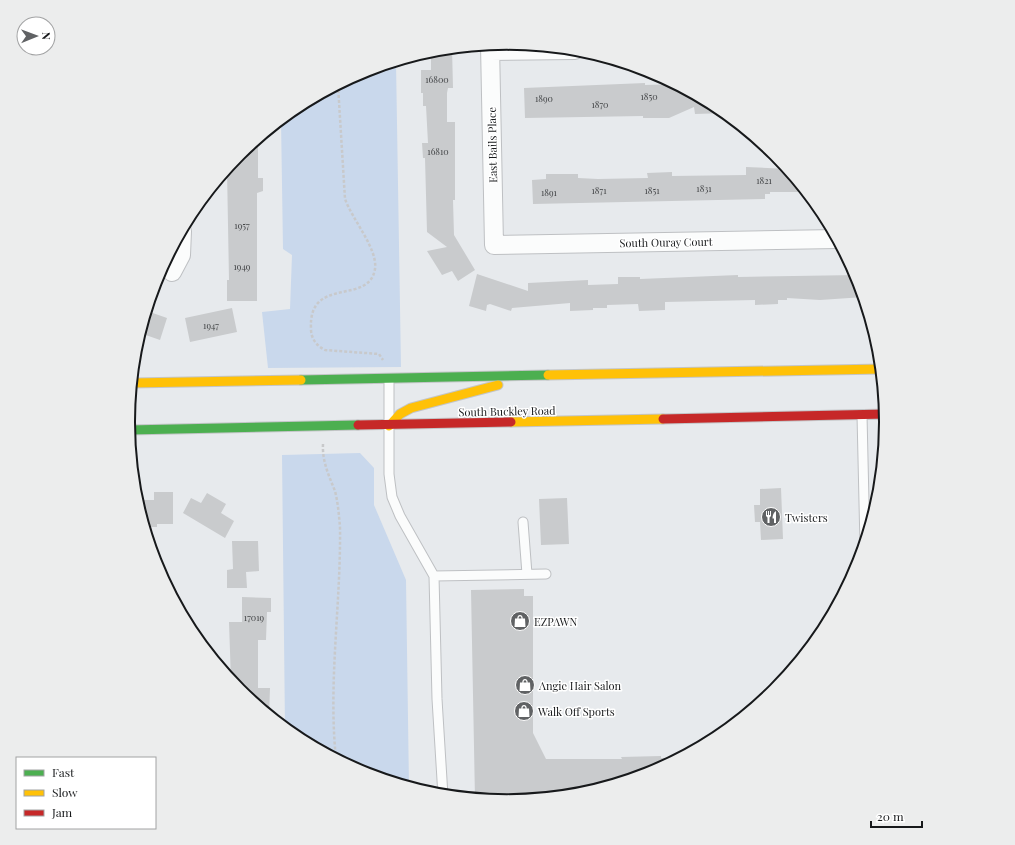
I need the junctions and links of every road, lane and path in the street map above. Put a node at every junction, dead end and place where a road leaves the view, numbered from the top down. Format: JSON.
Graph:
{"nodes":[{"id":1,"x":490,"y":51,"type":"edge"},
{"id":2,"x":338,"y":91,"type":"edge"},
{"id":3,"x":832,"y":239,"type":"edge"},
{"id":4,"x":182,"y":242,"type":"edge"},
{"id":5,"x":494,"y":245,"type":"joint"},
{"id":6,"x":172,"y":272,"type":"dead end"},
{"id":7,"x":381,"y":364,"type":"dead end"},
{"id":8,"x":876,"y":369,"type":"edge"},
{"id":9,"x":532,"y":376,"type":"junction"},
{"id":10,"x":389,"y":379,"type":"junction"},
{"id":11,"x":137,"y":383,"type":"edge"},
{"id":12,"x":880,"y":414,"type":"edge"},
{"id":13,"x":862,"y":415,"type":"junction"},
{"id":14,"x":389,"y":426,"type":"junction"},
{"id":15,"x":135,"y":430,"type":"edge"},
{"id":16,"x":323,"y":439,"type":"dead end"},
{"id":17,"x":523,"y":522,"type":"dead end"},
{"id":18,"x":865,"y":527,"type":"edge"},
{"id":19,"x":527,"y":574,"type":"junction"},
{"id":20,"x":546,"y":574,"type":"dead end"},
{"id":21,"x":434,"y":576,"type":"junction"},
{"id":22,"x":336,"y":753,"type":"edge"},
{"id":23,"x":443,"y":789,"type":"edge"}],
"edges":[{"from":1,"to":5,"type":"street","name":"East Bails Place"},
{"from":2,"to":7,"type":"path"},
{"from":3,"to":5,"type":"street","name":"South Ouray Court"},
{"from":4,"to":6,"type":"street"},
{"from":8,"to":9,"type":"main road"},
{"from":9,"to":10,"type":"main road"},
{"from":9,"to":14,"type":"main road"},
{"from":10,"to":11,"type":"main road"},
{"from":10,"to":14,"type":"lane"},
{"from":12,"to":13,"type":"main road","name":"South Buckley Road"},
{"from":13,"to":14,"type":"main road","name":"South Buckley Road"},
{"from":13,"to":18,"type":"lane"},
{"from":14,"to":15,"type":"main road","name":"South Buckley Road"},
{"from":14,"to":21,"type":"lane"},
{"from":16,"to":22,"type":"path"},
{"from":17,"to":19,"type":"lane"},
{"from":19,"to":20,"type":"lane"},
{"from":19,"to":21,"type":"lane"},
{"from":21,"to":23,"type":"lane"}]}
